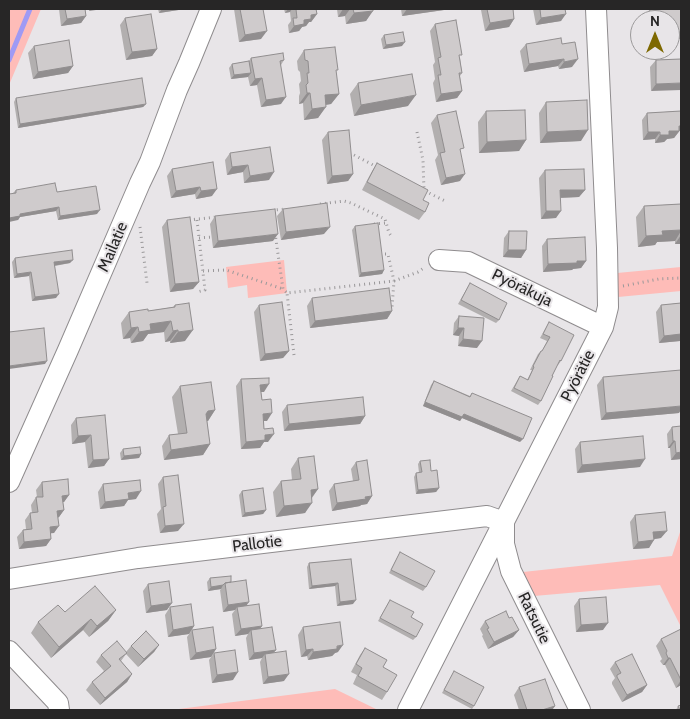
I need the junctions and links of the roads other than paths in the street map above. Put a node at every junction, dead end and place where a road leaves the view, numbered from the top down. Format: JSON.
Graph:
{"nodes":[{"id":1,"x":211,"y":9,"type":"edge"},
{"id":2,"x":596,"y":9,"type":"edge"},
{"id":3,"x":439,"y":260,"type":"road end"},
{"id":4,"x":603,"y":327,"type":"junction"},
{"id":5,"x":9,"y":482,"type":"edge"},
{"id":6,"x":504,"y":522,"type":"junction"},
{"id":7,"x":9,"y":579,"type":"edge"},
{"id":8,"x":9,"y":651,"type":"edge"},
{"id":9,"x":59,"y":710,"type":"edge"},
{"id":10,"x":408,"y":710,"type":"edge"},
{"id":11,"x":580,"y":710,"type":"edge"}],
"edges":[{"from":1,"to":5,"type":"street","name":"Mailatie"},
{"from":2,"to":4,"type":"street","name":"Pyörätie"},
{"from":3,"to":4,"type":"street","name":"Pyöräkuja"},
{"from":4,"to":6,"type":"street","name":"Pyörätie"},
{"from":6,"to":7,"type":"street","name":"Pallotie"},
{"from":6,"to":10,"type":"street","name":"Pyörätie"},
{"from":6,"to":11,"type":"street","name":"Ratsutie"},
{"from":8,"to":9,"type":"street"}]}
